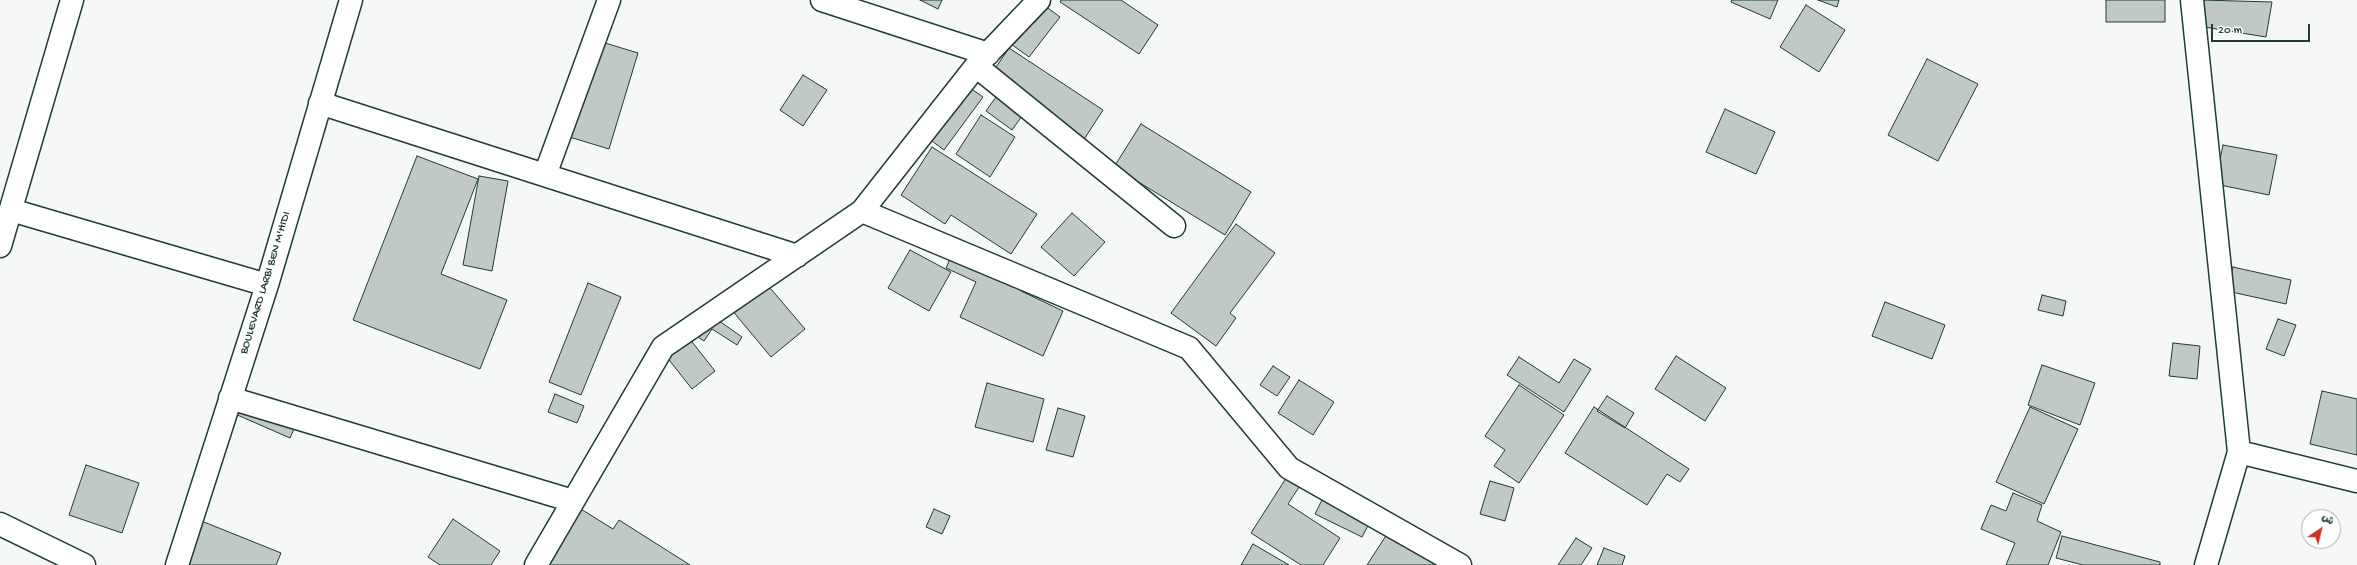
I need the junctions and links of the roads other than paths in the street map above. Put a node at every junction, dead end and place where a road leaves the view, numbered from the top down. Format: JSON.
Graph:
{"nodes":[{"id":1,"x":72,"y":0,"type":"edge"},
{"id":2,"x":351,"y":0,"type":"edge"},
{"id":3,"x":609,"y":0,"type":"edge"},
{"id":4,"x":822,"y":0,"type":"edge"},
{"id":5,"x":1039,"y":0,"type":"edge"},
{"id":6,"x":2192,"y":0,"type":"edge"},
{"id":7,"x":982,"y":60,"type":"junction"},
{"id":8,"x":320,"y":103,"type":"junction"},
{"id":9,"x":545,"y":175,"type":"junction"},
{"id":10,"x":11,"y":210,"type":"junction"},
{"id":11,"x":862,"y":211,"type":"junction"},
{"id":12,"x":1174,"y":226,"type":"dead end"},
{"id":13,"x":0,"y":246,"type":"edge"},
{"id":14,"x":797,"y":256,"type":"junction"},
{"id":15,"x":266,"y":285,"type":"junction"},
{"id":16,"x":230,"y":398,"type":"junction"},
{"id":17,"x":2239,"y":452,"type":"junction"},
{"id":18,"x":2357,"y":480,"type":"edge"},
{"id":19,"x":573,"y":501,"type":"junction"},
{"id":20,"x":0,"y":524,"type":"edge"},
{"id":21,"x":84,"y":565,"type":"edge"},
{"id":22,"x":177,"y":565,"type":"edge"},
{"id":23,"x":536,"y":565,"type":"edge"},
{"id":24,"x":1460,"y":565,"type":"edge"},
{"id":25,"x":2206,"y":565,"type":"edge"}],
"edges":[{"from":1,"to":10,"type":"street"},
{"from":2,"to":8,"type":"street","name":"BOULEVARD LARBI BEN M'HIDI"},
{"from":3,"to":9,"type":"street"},
{"from":4,"to":7,"type":"street"},
{"from":5,"to":7,"type":"street"},
{"from":6,"to":17,"type":"street"},
{"from":7,"to":11,"type":"street"},
{"from":7,"to":12,"type":"street"},
{"from":8,"to":9,"type":"street"},
{"from":8,"to":15,"type":"street","name":"BOULEVARD LARBI BEN M'HIDI"},
{"from":9,"to":14,"type":"street"},
{"from":10,"to":13,"type":"street"},
{"from":10,"to":15,"type":"street"},
{"from":11,"to":14,"type":"street"},
{"from":11,"to":24,"type":"street"},
{"from":14,"to":19,"type":"street"},
{"from":15,"to":16,"type":"street","name":"BOULEVARD LARBI BEN M'HIDI"},
{"from":16,"to":19,"type":"street"},
{"from":16,"to":22,"type":"street","name":"BOULEVARD LARBI BEN M'HIDI"},
{"from":17,"to":18,"type":"street"},
{"from":17,"to":25,"type":"street"},
{"from":19,"to":23,"type":"street"},
{"from":20,"to":21,"type":"street"}]}
